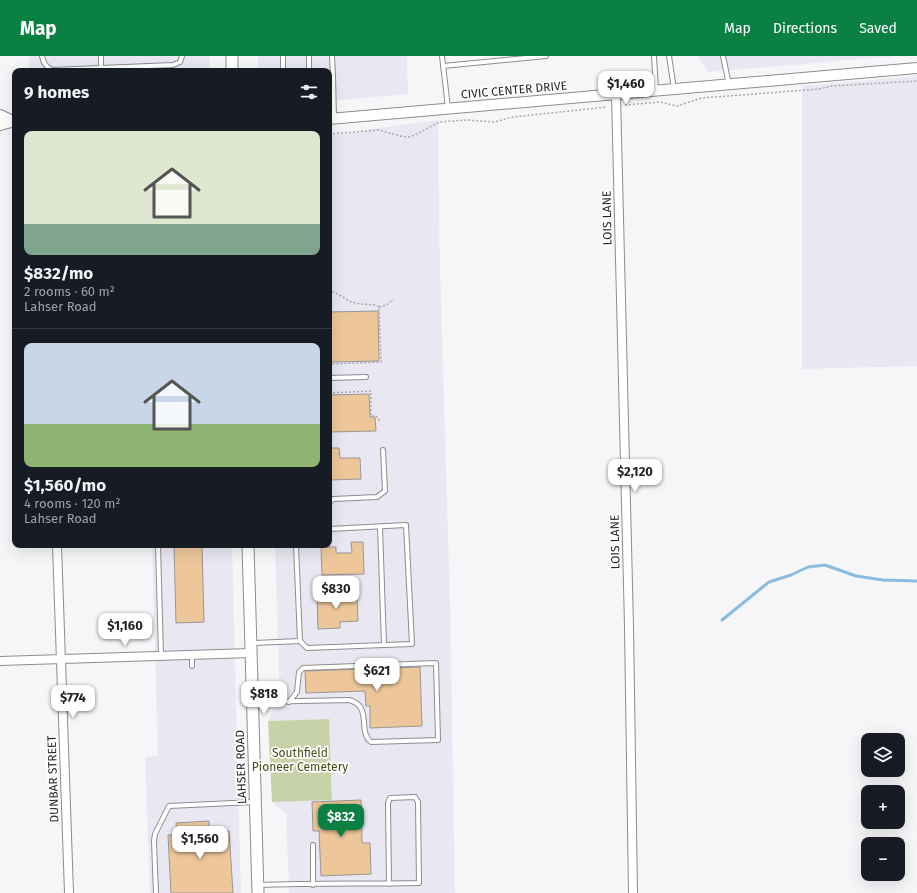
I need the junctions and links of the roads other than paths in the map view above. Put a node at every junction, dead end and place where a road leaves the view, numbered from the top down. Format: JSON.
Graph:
{"nodes":[{"id":1,"x":42,"y":56,"type":"edge"},
{"id":2,"x":100,"y":56,"type":"edge"},
{"id":3,"x":182,"y":56,"type":"edge"},
{"id":4,"x":232,"y":56,"type":"edge"},
{"id":5,"x":283,"y":56,"type":"edge"},
{"id":6,"x":309,"y":56,"type":"edge"},
{"id":7,"x":332,"y":56,"type":"edge"},
{"id":8,"x":442,"y":56,"type":"edge"},
{"id":9,"x":546,"y":56,"type":"edge"},
{"id":10,"x":654,"y":56,"type":"edge"},
{"id":11,"x":669,"y":56,"type":"edge"},
{"id":12,"x":723,"y":56,"type":"edge"},
{"id":13,"x":443,"y":66,"type":"junction"},
{"id":14,"x":48,"y":68,"type":"edge"},
{"id":15,"x":101,"y":68,"type":"edge"},
{"id":16,"x":130,"y":68,"type":"edge"},
{"id":17,"x":232,"y":68,"type":"edge"},
{"id":18,"x":283,"y":68,"type":"edge"},
{"id":19,"x":309,"y":68,"type":"edge"},
{"id":20,"x":331,"y":68,"type":"edge"},
{"id":21,"x":917,"y":68,"type":"edge"},
{"id":22,"x":729,"y":85,"type":"junction"},
{"id":23,"x":674,"y":89,"type":"junction"},
{"id":24,"x":656,"y":91,"type":"junction"},
{"id":25,"x":616,"y":95,"type":"junction"},
{"id":26,"x":448,"y":109,"type":"junction"},
{"id":27,"x":0,"y":116,"type":"edge"},
{"id":28,"x":332,"y":118,"type":"edge"},
{"id":29,"x":12,"y":120,"type":"edge"},
{"id":30,"x":12,"y":122,"type":"edge"},
{"id":31,"x":0,"y":125,"type":"edge"},
{"id":32,"x":366,"y":377,"type":"dead end"},
{"id":33,"x":332,"y":378,"type":"edge"},
{"id":34,"x":383,"y":450,"type":"dead end"},
{"id":35,"x":332,"y":500,"type":"edge"},
{"id":36,"x":380,"y":527,"type":"junction"},
{"id":37,"x":332,"y":529,"type":"edge"},
{"id":38,"x":57,"y":548,"type":"edge"},
{"id":39,"x":158,"y":548,"type":"edge"},
{"id":40,"x":248,"y":548,"type":"edge"},
{"id":41,"x":296,"y":548,"type":"edge"},
{"id":42,"x":300,"y":641,"type":"junction"},
{"id":43,"x":384,"y":645,"type":"junction"},
{"id":44,"x":250,"y":648,"type":"junction"},
{"id":45,"x":192,"y":655,"type":"junction"},
{"id":46,"x":161,"y":656,"type":"junction"},
{"id":47,"x":61,"y":659,"type":"junction"},
{"id":48,"x":0,"y":661,"type":"edge"},
{"id":49,"x":192,"y":666,"type":"dead end"},
{"id":50,"x":252,"y":702,"type":"junction"},
{"id":51,"x":289,"y":702,"type":"junction"},
{"id":52,"x":255,"y":802,"type":"junction"},
{"id":53,"x":312,"y":845,"type":"dead end"},
{"id":54,"x":314,"y":884,"type":"junction"},
{"id":55,"x":389,"y":884,"type":"junction"},
{"id":56,"x":258,"y":889,"type":"edge"},
{"id":57,"x":69,"y":893,"type":"edge"},
{"id":58,"x":156,"y":893,"type":"edge"},
{"id":59,"x":633,"y":893,"type":"edge"}],
"edges":[{"from":1,"to":14,"type":"lane"},
{"from":2,"to":15,"type":"lane"},
{"from":3,"to":16,"type":"lane"},
{"from":4,"to":17,"type":"main road"},
{"from":5,"to":18,"type":"lane"},
{"from":6,"to":19,"type":"lane"},
{"from":7,"to":20,"type":"lane"},
{"from":8,"to":13,"type":"lane"},
{"from":9,"to":13,"type":"lane"},
{"from":10,"to":24,"type":"lane"},
{"from":11,"to":23,"type":"lane"},
{"from":12,"to":22,"type":"lane"},
{"from":13,"to":26,"type":"lane"},
{"from":21,"to":22,"type":"street","name":"CIVIC CENTER DRIVE"},
{"from":22,"to":23,"type":"street","name":"CIVIC CENTER DRIVE"},
{"from":23,"to":24,"type":"street","name":"CIVIC CENTER DRIVE"},
{"from":24,"to":25,"type":"street","name":"CIVIC CENTER DRIVE"},
{"from":25,"to":26,"type":"street","name":"CIVIC CENTER DRIVE"},
{"from":25,"to":59,"type":"street","name":"LOIS LANE"},
{"from":26,"to":28,"type":"street","name":"CIVIC CENTER DRIVE"},
{"from":27,"to":29,"type":"street"},
{"from":30,"to":31,"type":"street"},
{"from":32,"to":33,"type":"lane"},
{"from":34,"to":35,"type":"lane"},
{"from":36,"to":37,"type":"lane"},
{"from":36,"to":43,"type":"lane"},
{"from":36,"to":43,"type":"lane"},
{"from":38,"to":47,"type":"street","name":"DUNBAR STREET"},
{"from":39,"to":46,"type":"lane"},
{"from":40,"to":44,"type":"main road","name":"LAHSER ROAD"},
{"from":41,"to":42,"type":"lane"},
{"from":42,"to":43,"type":"lane"},
{"from":42,"to":44,"type":"lane"},
{"from":44,"to":45,"type":"street"},
{"from":44,"to":50,"type":"main road","name":"LAHSER ROAD"},
{"from":45,"to":46,"type":"street"},
{"from":45,"to":49,"type":"lane"},
{"from":46,"to":47,"type":"street"},
{"from":47,"to":48,"type":"street"},
{"from":47,"to":57,"type":"street","name":"DUNBAR STREET"},
{"from":50,"to":51,"type":"lane"},
{"from":50,"to":52,"type":"main road","name":"LAHSER ROAD"},
{"from":51,"to":51,"type":"lane"},
{"from":52,"to":56,"type":"main road","name":"LAHSER ROAD"},
{"from":52,"to":58,"type":"lane"},
{"from":53,"to":54,"type":"lane"},
{"from":54,"to":55,"type":"lane"},
{"from":54,"to":56,"type":"lane"},
{"from":55,"to":55,"type":"lane"}]}
